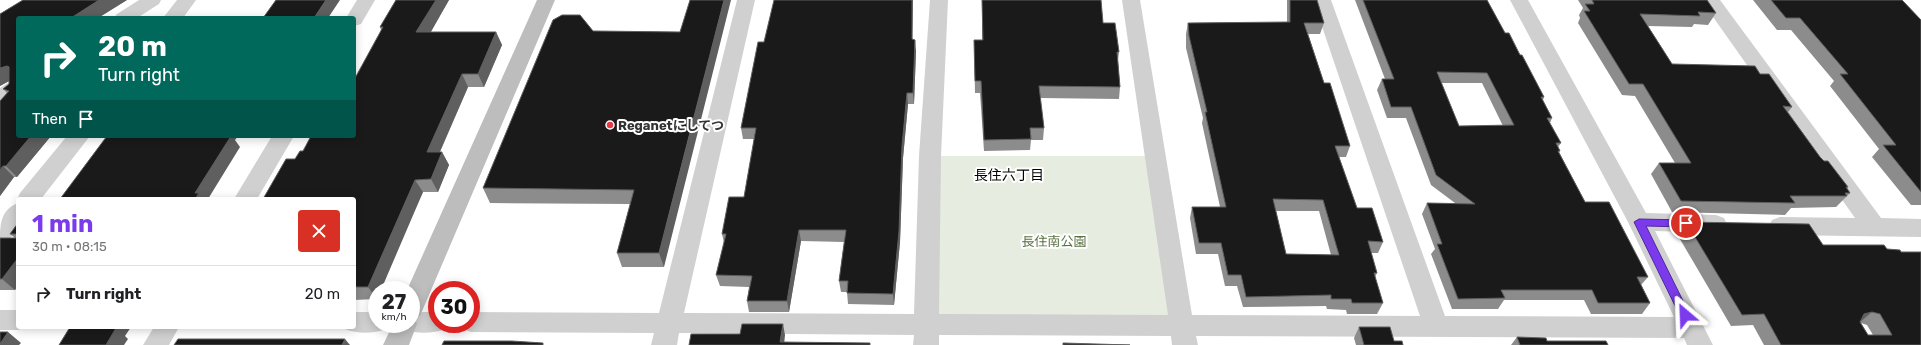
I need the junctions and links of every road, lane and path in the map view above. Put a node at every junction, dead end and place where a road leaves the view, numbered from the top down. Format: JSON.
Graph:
{"nodes":[{"id":1,"x":152,"y":0,"type":"edge"},
{"id":2,"x":188,"y":0,"type":"edge"},
{"id":3,"x":366,"y":0,"type":"edge"},
{"id":4,"x":546,"y":0,"type":"edge"},
{"id":5,"x":746,"y":0,"type":"edge"},
{"id":6,"x":939,"y":0,"type":"edge"},
{"id":7,"x":1131,"y":0,"type":"edge"},
{"id":8,"x":1322,"y":0,"type":"edge"},
{"id":9,"x":1519,"y":0,"type":"edge"},
{"id":10,"x":1710,"y":0,"type":"edge"},
{"id":11,"x":127,"y":16,"type":"edge"},
{"id":12,"x":175,"y":16,"type":"edge"},
{"id":13,"x":356,"y":17,"type":"edge"},
{"id":14,"x":16,"y":87,"type":"edge"},
{"id":15,"x":0,"y":98,"type":"edge"},
{"id":16,"x":77,"y":138,"type":"edge"},
{"id":17,"x":282,"y":138,"type":"edge"},
{"id":18,"x":30,"y":197,"type":"edge"},
{"id":19,"x":246,"y":197,"type":"edge"},
{"id":20,"x":16,"y":214,"type":"edge"},
{"id":21,"x":1639,"y":222,"type":"junction"},
{"id":22,"x":1733,"y":224,"type":"edge"},
{"id":23,"x":1757,"y":225,"type":"edge"},
{"id":24,"x":1875,"y":228,"type":"junction"},
{"id":25,"x":1921,"y":228,"type":"edge"},
{"id":26,"x":0,"y":234,"type":"edge"},
{"id":27,"x":420,"y":288,"type":"edge"},
{"id":28,"x":0,"y":320,"type":"edge"},
{"id":29,"x":16,"y":320,"type":"edge"},
{"id":30,"x":356,"y":322,"type":"edge"},
{"id":31,"x":368,"y":322,"type":"edge"},
{"id":32,"x":480,"y":323,"type":"edge"},
{"id":33,"x":1436,"y":327,"type":"junction"},
{"id":34,"x":166,"y":329,"type":"edge"},
{"id":35,"x":401,"y":333,"type":"edge"},
{"id":36,"x":666,"y":334,"type":"edge"},
{"id":37,"x":926,"y":335,"type":"edge"},
{"id":38,"x":1184,"y":335,"type":"edge"},
{"id":39,"x":1696,"y":337,"type":"edge"},
{"id":40,"x":156,"y":345,"type":"edge"},
{"id":41,"x":396,"y":345,"type":"edge"}],
"edges":[{"from":1,"to":11,"type":"street"},
{"from":2,"to":12,"type":"street"},
{"from":3,"to":13,"type":"street"},
{"from":4,"to":27,"type":"street"},
{"from":5,"to":36,"type":"street"},
{"from":6,"to":37,"type":"street"},
{"from":7,"to":38,"type":"street"},
{"from":8,"to":33,"type":"street"},
{"from":9,"to":21,"type":"street"},
{"from":10,"to":24,"type":"street"},
{"from":14,"to":15,"type":"street"},
{"from":16,"to":18,"type":"street"},
{"from":17,"to":19,"type":"street"},
{"from":20,"to":26,"type":"street"},
{"from":21,"to":22,"type":"street"},
{"from":21,"to":39,"type":"street"},
{"from":23,"to":24,"type":"street"},
{"from":24,"to":25,"type":"street"},
{"from":28,"to":29,"type":"street"},
{"from":30,"to":31,"type":"street"},
{"from":32,"to":36,"type":"street"},
{"from":33,"to":38,"type":"street"},
{"from":33,"to":39,"type":"street"},
{"from":34,"to":40,"type":"street"},
{"from":35,"to":41,"type":"street"},
{"from":36,"to":37,"type":"street"},
{"from":37,"to":38,"type":"street"}]}
